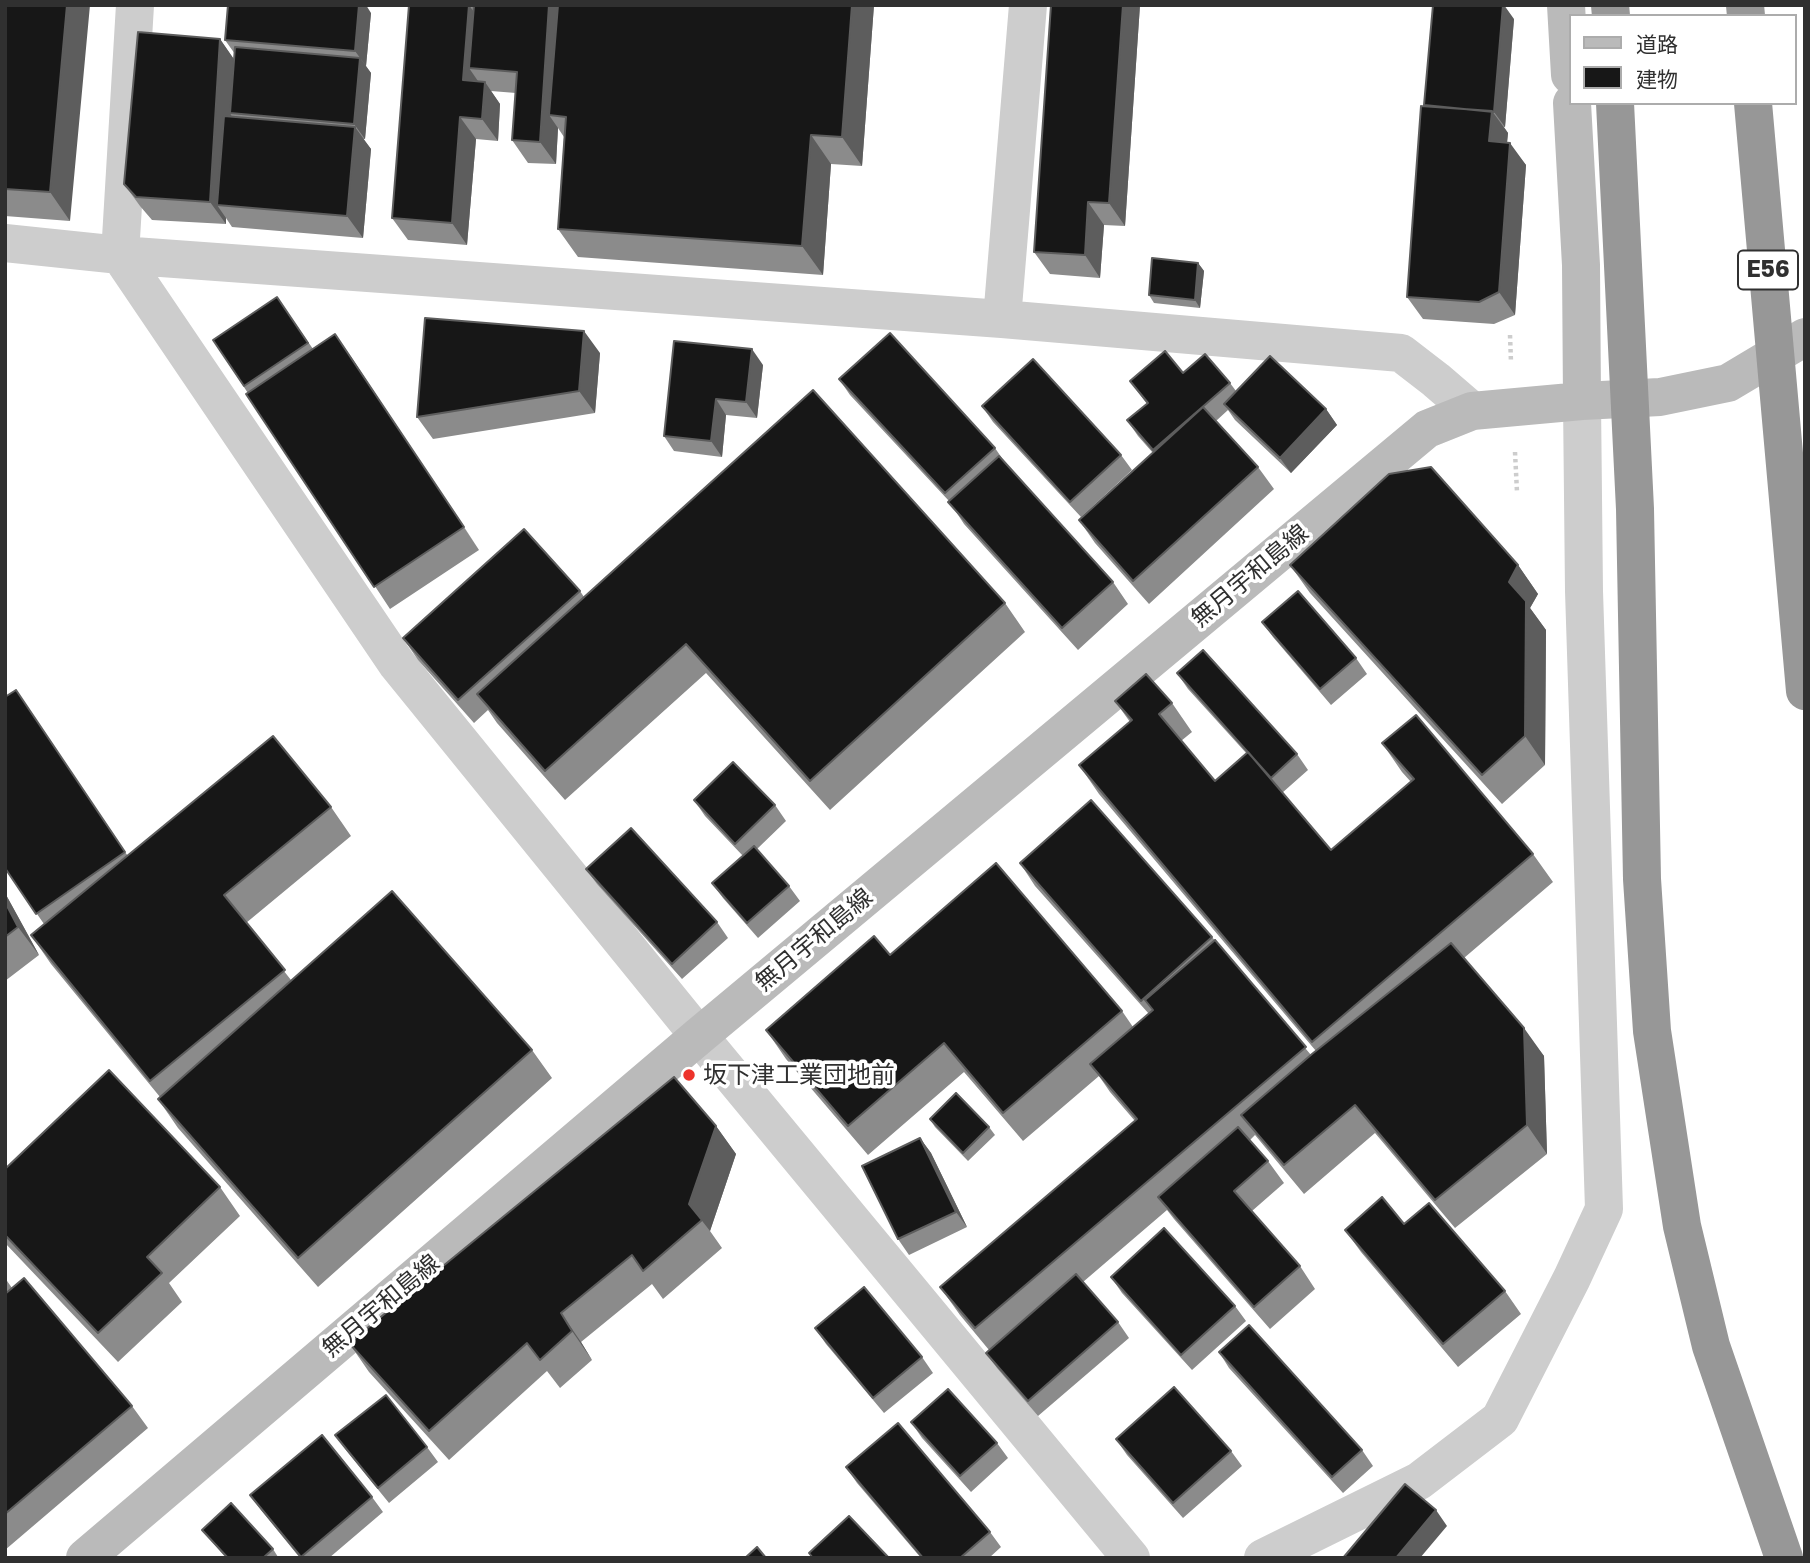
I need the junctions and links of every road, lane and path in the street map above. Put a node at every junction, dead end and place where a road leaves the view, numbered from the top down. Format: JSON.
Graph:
{"nodes":[{"id":1,"x":135,"y":5,"type":"edge"},
{"id":2,"x":1028,"y":5,"type":"edge"},
{"id":3,"x":1566,"y":5,"type":"edge"},
{"id":4,"x":1568,"y":40,"type":"edge"},
{"id":5,"x":1572,"y":105,"type":"edge"},
{"id":6,"x":1615,"y":105,"type":"edge"},
{"id":7,"x":1753,"y":105,"type":"edge"},
{"id":8,"x":5,"y":243,"type":"edge"},
{"id":9,"x":120,"y":255,"type":"junction"},
{"id":10,"x":1002,"y":320,"type":"junction"},
{"id":11,"x":1805,"y":337,"type":"edge"},
{"id":12,"x":1582,"y":401,"type":"junction"},
{"id":13,"x":1472,"y":411,"type":"junction"},
{"id":14,"x":1805,"y":691,"type":"edge"},
{"id":15,"x":699,"y":1036,"type":"junction"},
{"id":16,"x":85,"y":1558,"type":"edge"},
{"id":17,"x":1131,"y":1558,"type":"edge"},
{"id":18,"x":1262,"y":1558,"type":"edge"},
{"id":19,"x":1784,"y":1558,"type":"edge"}],
"edges":[{"from":1,"to":9,"type":"street"},
{"from":2,"to":10,"type":"street"},
{"from":3,"to":4,"type":"main road"},
{"from":5,"to":12,"type":"main road"},
{"from":6,"to":19,"type":"highway"},
{"from":7,"to":14,"type":"highway","number":"E56"},
{"from":8,"to":9,"type":"street"},
{"from":9,"to":10,"type":"street"},
{"from":9,"to":15,"type":"street"},
{"from":10,"to":13,"type":"street"},
{"from":11,"to":12,"type":"main road","name":"無月宇和島線"},
{"from":12,"to":13,"type":"main road","name":"無月宇和島線"},
{"from":12,"to":18,"type":"street"},
{"from":13,"to":15,"type":"main road","name":"無月宇和島線"},
{"from":15,"to":16,"type":"main road","name":"無月宇和島線"},
{"from":15,"to":17,"type":"street"}]}
